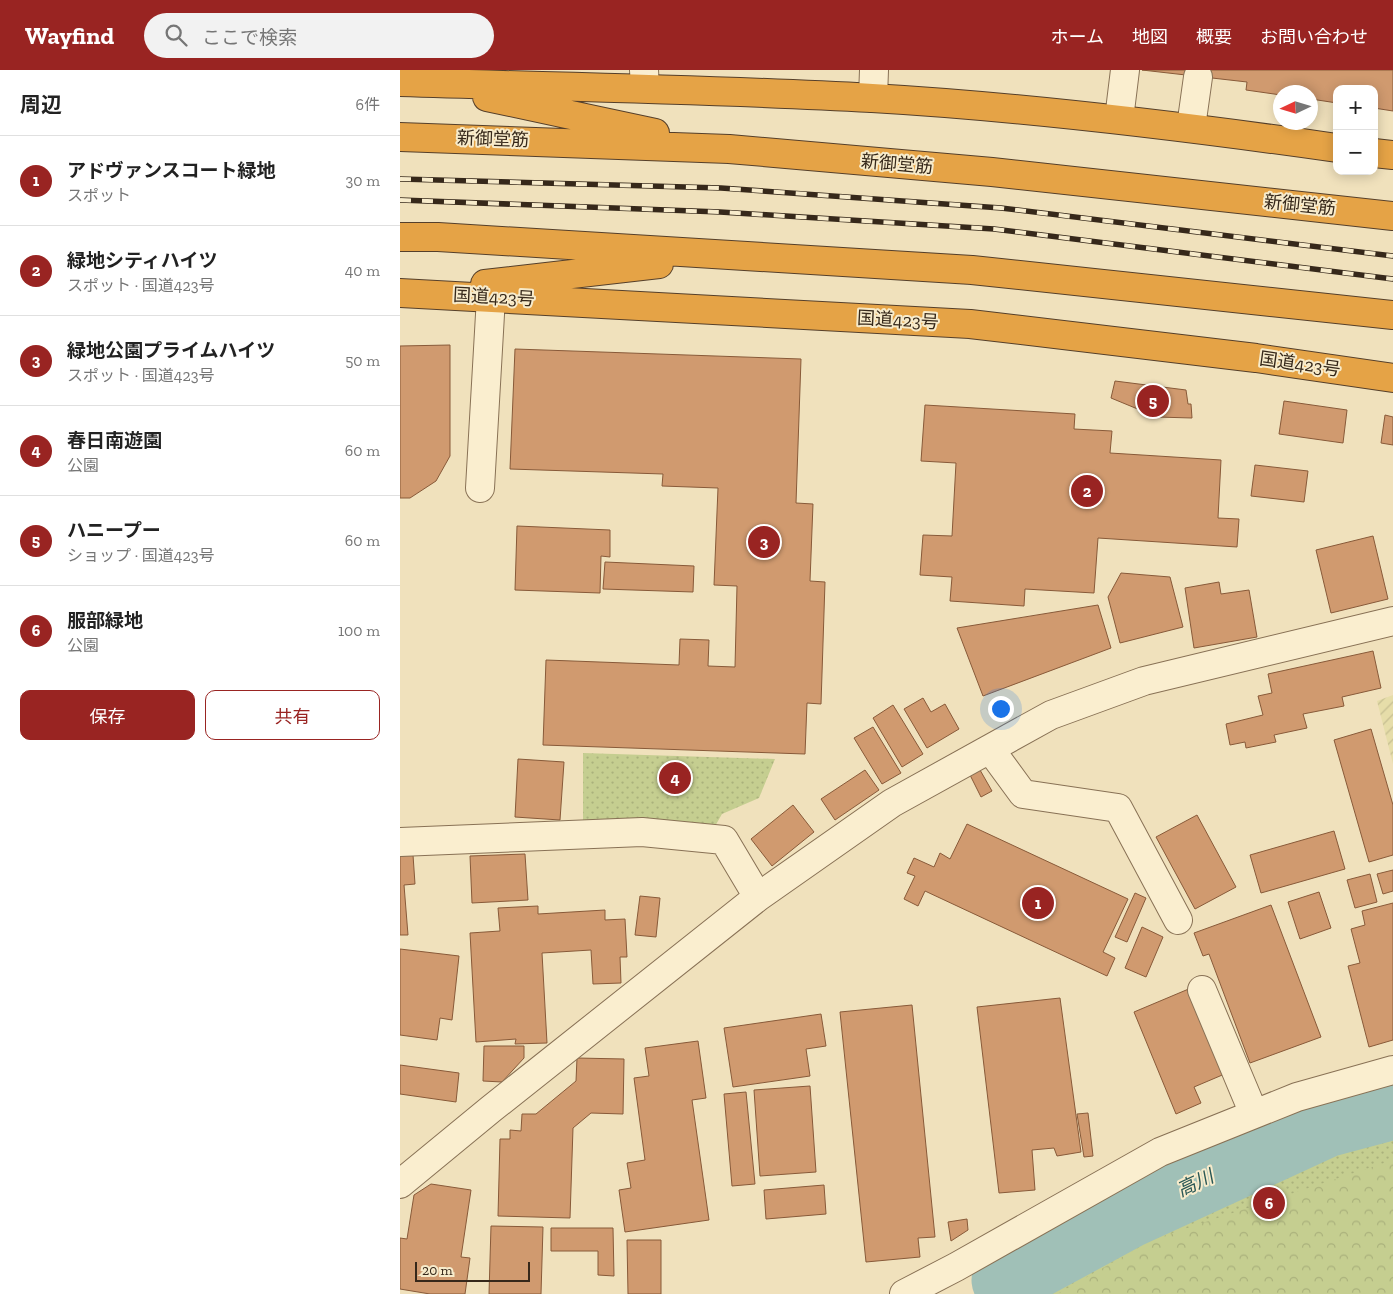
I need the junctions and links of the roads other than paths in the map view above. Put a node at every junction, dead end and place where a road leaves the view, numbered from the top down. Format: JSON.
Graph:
{"nodes":[{"id":1,"x":874,"y":70,"type":"edge"},
{"id":2,"x":1125,"y":70,"type":"edge"},
{"id":3,"x":1198,"y":77,"type":"dead end"},
{"id":4,"x":644,"y":79,"type":"edge"},
{"id":5,"x":411,"y":82,"type":"edge"},
{"id":6,"x":873,"y":98,"type":"junction"},
{"id":7,"x":1119,"y":119,"type":"junction"},
{"id":8,"x":1191,"y":127,"type":"junction"},
{"id":9,"x":400,"y":137,"type":"edge"},
{"id":10,"x":1333,"y":147,"type":"edge"},
{"id":11,"x":729,"y":149,"type":"junction"},
{"id":12,"x":1378,"y":153,"type":"edge"},
{"id":13,"x":1393,"y":155,"type":"edge"},
{"id":14,"x":1393,"y":216,"type":"edge"},
{"id":15,"x":400,"y":238,"type":"edge"},
{"id":16,"x":730,"y":256,"type":"junction"},
{"id":17,"x":406,"y":293,"type":"edge"},
{"id":18,"x":491,"y":297,"type":"junction"},
{"id":19,"x":1390,"y":315,"type":"edge"},
{"id":20,"x":1393,"y":378,"type":"edge"},
{"id":21,"x":480,"y":488,"type":"dead end"},
{"id":22,"x":1393,"y":621,"type":"edge"},
{"id":23,"x":990,"y":749,"type":"junction"},
{"id":24,"x":400,"y":842,"type":"edge"},
{"id":25,"x":758,"y":898,"type":"junction"},
{"id":26,"x":1178,"y":920,"type":"dead end"},
{"id":27,"x":1202,"y":990,"type":"dead end"},
{"id":28,"x":1393,"y":1070,"type":"edge"},
{"id":29,"x":1254,"y":1114,"type":"junction"},
{"id":30,"x":400,"y":1184,"type":"edge"},
{"id":31,"x":904,"y":1294,"type":"edge"}],
"edges":[{"from":1,"to":6,"type":"street"},
{"from":2,"to":7,"type":"street"},
{"from":3,"to":8,"type":"street"},
{"from":4,"to":5,"type":"highway"},
{"from":4,"to":6,"type":"highway"},
{"from":5,"to":11,"type":"highway"},
{"from":6,"to":7,"type":"highway"},
{"from":7,"to":8,"type":"highway"},
{"from":8,"to":10,"type":"highway"},
{"from":9,"to":11,"type":"highway","name":"新御堂筋"},
{"from":11,"to":14,"type":"highway","name":"新御堂筋"},
{"from":12,"to":13,"type":"highway"},
{"from":15,"to":16,"type":"highway"},
{"from":16,"to":17,"type":"highway"},
{"from":16,"to":19,"type":"highway"},
{"from":17,"to":18,"type":"highway","name":"国道423号"},
{"from":18,"to":20,"type":"highway","name":"国道423号"},
{"from":18,"to":21,"type":"street"},
{"from":22,"to":23,"type":"street"},
{"from":23,"to":25,"type":"street"},
{"from":23,"to":26,"type":"street"},
{"from":24,"to":25,"type":"street"},
{"from":25,"to":30,"type":"street"},
{"from":27,"to":29,"type":"street"},
{"from":28,"to":29,"type":"street"},
{"from":29,"to":31,"type":"street"}]}
